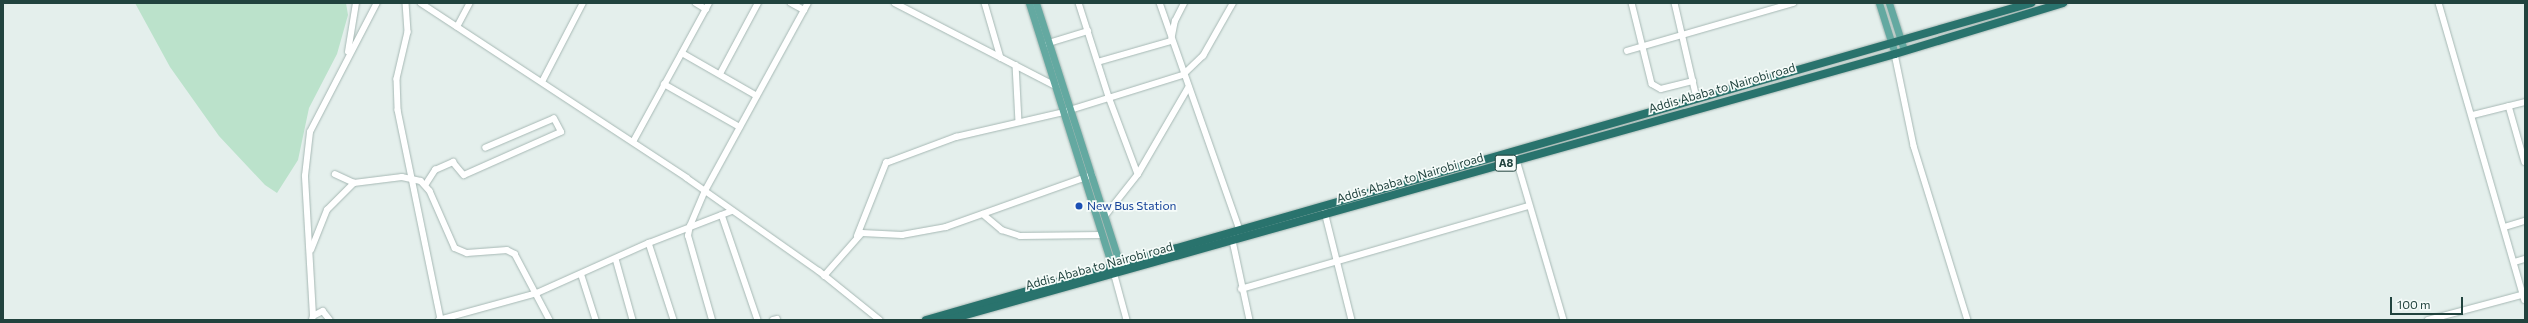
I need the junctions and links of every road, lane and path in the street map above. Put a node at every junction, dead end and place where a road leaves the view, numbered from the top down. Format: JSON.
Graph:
{"nodes":[{"id":1,"x":356,"y":3,"type":"edge"},
{"id":2,"x":377,"y":3,"type":"edge"},
{"id":3,"x":406,"y":3,"type":"edge"},
{"id":4,"x":421,"y":3,"type":"edge"},
{"id":5,"x":470,"y":3,"type":"edge"},
{"id":6,"x":583,"y":3,"type":"edge"},
{"id":7,"x":696,"y":3,"type":"edge"},
{"id":8,"x":758,"y":3,"type":"edge"},
{"id":9,"x":791,"y":3,"type":"edge"},
{"id":10,"x":808,"y":3,"type":"edge"},
{"id":11,"x":895,"y":3,"type":"edge"},
{"id":12,"x":985,"y":3,"type":"edge"},
{"id":13,"x":1029,"y":3,"type":"edge"},
{"id":14,"x":1036,"y":3,"type":"edge"},
{"id":15,"x":1079,"y":3,"type":"edge"},
{"id":16,"x":1160,"y":3,"type":"edge"},
{"id":17,"x":1184,"y":3,"type":"edge"},
{"id":18,"x":1233,"y":3,"type":"edge"},
{"id":19,"x":1632,"y":3,"type":"edge"},
{"id":20,"x":1675,"y":3,"type":"edge"},
{"id":21,"x":1793,"y":3,"type":"edge"},
{"id":22,"x":1879,"y":3,"type":"edge"},
{"id":23,"x":1889,"y":3,"type":"edge"},
{"id":24,"x":2031,"y":3,"type":"edge"},
{"id":25,"x":2063,"y":3,"type":"edge"},
{"id":26,"x":2439,"y":3,"type":"edge"},
{"id":27,"x":708,"y":6,"type":"edge"},
{"id":28,"x":804,"y":10,"type":"junction"},
{"id":29,"x":457,"y":27,"type":"junction"},
{"id":30,"x":1088,"y":31,"type":"junction"},
{"id":31,"x":1682,"y":32,"type":"junction"},
{"id":32,"x":1901,"y":40,"type":"junction"},
{"id":33,"x":1171,"y":41,"type":"junction"},
{"id":34,"x":1892,"y":44,"type":"junction"},
{"id":35,"x":1046,"y":45,"type":"junction"},
{"id":36,"x":1643,"y":46,"type":"junction"},
{"id":37,"x":1904,"y":50,"type":"junction"},
{"id":38,"x":1627,"y":51,"type":"dead end"},
{"id":39,"x":682,"y":53,"type":"junction"},
{"id":40,"x":348,"y":54,"type":"junction"},
{"id":41,"x":1895,"y":54,"type":"junction"},
{"id":42,"x":1002,"y":58,"type":"junction"},
{"id":43,"x":1098,"y":62,"type":"junction"},
{"id":44,"x":1016,"y":65,"type":"junction"},
{"id":45,"x":720,"y":74,"type":"junction"},
{"id":46,"x":1183,"y":75,"type":"junction"},
{"id":47,"x":1693,"y":81,"type":"junction"},
{"id":48,"x":542,"y":82,"type":"junction"},
{"id":49,"x":664,"y":84,"type":"junction"},
{"id":50,"x":1056,"y":86,"type":"junction"},
{"id":51,"x":1188,"y":88,"type":"junction"},
{"id":52,"x":757,"y":96,"type":"junction"},
{"id":53,"x":1109,"y":98,"type":"junction"},
{"id":54,"x":1697,"y":98,"type":"junction"},
{"id":55,"x":2525,"y":102,"type":"edge"},
{"id":56,"x":2509,"y":106,"type":"junction"},
{"id":57,"x":1067,"y":111,"type":"junction"},
{"id":58,"x":2473,"y":115,"type":"junction"},
{"id":59,"x":1019,"y":122,"type":"junction"},
{"id":60,"x":740,"y":127,"type":"junction"},
{"id":61,"x":633,"y":142,"type":"junction"},
{"id":62,"x":2523,"y":145,"type":"edge"},
{"id":63,"x":486,"y":148,"type":"dead end"},
{"id":64,"x":1514,"y":150,"type":"junction"},
{"id":65,"x":1517,"y":159,"type":"junction"},
{"id":66,"x":2525,"y":162,"type":"edge"},
{"id":67,"x":335,"y":174,"type":"dead end"},
{"id":68,"x":1138,"y":174,"type":"junction"},
{"id":69,"x":1092,"y":175,"type":"junction"},
{"id":70,"x":1084,"y":177,"type":"junction"},
{"id":71,"x":412,"y":178,"type":"junction"},
{"id":72,"x":354,"y":183,"type":"junction"},
{"id":73,"x":426,"y":184,"type":"junction"},
{"id":74,"x":705,"y":191,"type":"junction"},
{"id":75,"x":1323,"y":206,"type":"junction"},
{"id":76,"x":1529,"y":206,"type":"junction"},
{"id":77,"x":732,"y":212,"type":"junction"},
{"id":78,"x":983,"y":214,"type":"junction"},
{"id":79,"x":1326,"y":214,"type":"junction"},
{"id":80,"x":722,"y":215,"type":"junction"},
{"id":81,"x":1105,"y":216,"type":"junction"},
{"id":82,"x":2525,"y":221,"type":"edge"},
{"id":83,"x":690,"y":226,"type":"junction"},
{"id":84,"x":2505,"y":227,"type":"junction"},
{"id":85,"x":1240,"y":230,"type":"junction"},
{"id":86,"x":1102,"y":235,"type":"junction"},
{"id":87,"x":857,"y":236,"type":"junction"},
{"id":88,"x":1232,"y":241,"type":"junction"},
{"id":89,"x":649,"y":243,"type":"junction"},
{"id":90,"x":311,"y":250,"type":"junction"},
{"id":91,"x":616,"y":259,"type":"junction"},
{"id":92,"x":2525,"y":259,"type":"edge"},
{"id":93,"x":2515,"y":262,"type":"junction"},
{"id":94,"x":1338,"y":263,"type":"junction"},
{"id":95,"x":1117,"y":268,"type":"junction"},
{"id":96,"x":582,"y":276,"type":"junction"},
{"id":97,"x":824,"y":276,"type":"junction"},
{"id":98,"x":1241,"y":289,"type":"junction"},
{"id":99,"x":537,"y":293,"type":"junction"},
{"id":100,"x":2525,"y":296,"type":"edge"},
{"id":101,"x":312,"y":318,"type":"edge"},
{"id":102,"x":2441,"y":318,"type":"edge"},
{"id":103,"x":330,"y":320,"type":"edge"},
{"id":104,"x":440,"y":320,"type":"edge"},
{"id":105,"x":550,"y":320,"type":"edge"},
{"id":106,"x":596,"y":320,"type":"edge"},
{"id":107,"x":633,"y":320,"type":"edge"},
{"id":108,"x":673,"y":320,"type":"edge"},
{"id":109,"x":712,"y":320,"type":"edge"},
{"id":110,"x":758,"y":320,"type":"edge"},
{"id":111,"x":880,"y":320,"type":"edge"},
{"id":112,"x":926,"y":320,"type":"edge"},
{"id":113,"x":948,"y":320,"type":"edge"},
{"id":114,"x":1126,"y":320,"type":"edge"},
{"id":115,"x":1250,"y":320,"type":"edge"},
{"id":116,"x":1352,"y":320,"type":"edge"},
{"id":117,"x":1564,"y":320,"type":"edge"},
{"id":118,"x":1968,"y":320,"type":"edge"},
{"id":119,"x":2428,"y":320,"type":"edge"}],
"edges":[{"from":1,"to":40,"type":"street"},
{"from":2,"to":40,"type":"street"},
{"from":3,"to":71,"type":"street"},
{"from":4,"to":29,"type":"street"},
{"from":5,"to":29,"type":"street"},
{"from":6,"to":48,"type":"street"},
{"from":7,"to":27,"type":"street"},
{"from":8,"to":45,"type":"street"},
{"from":9,"to":28,"type":"street"},
{"from":10,"to":28,"type":"street"},
{"from":11,"to":42,"type":"street"},
{"from":12,"to":42,"type":"street"},
{"from":13,"to":35,"type":"main road"},
{"from":14,"to":35,"type":"main road"},
{"from":15,"to":30,"type":"street"},
{"from":16,"to":33,"type":"street"},
{"from":17,"to":33,"type":"street"},
{"from":18,"to":46,"type":"street"},
{"from":19,"to":36,"type":"street"},
{"from":20,"to":31,"type":"street"},
{"from":21,"to":31,"type":"street"},
{"from":22,"to":34,"type":"main road"},
{"from":23,"to":32,"type":"main road"},
{"from":24,"to":32,"type":"highway","name":"Addis Ababa to Nairobi road","number":"A8"},
{"from":25,"to":37,"type":"highway","name":"Addis Ababa to Nairobi road","number":"A8"},
{"from":26,"to":58,"type":"street"},
{"from":27,"to":39,"type":"street"},
{"from":28,"to":52,"type":"street"},
{"from":29,"to":48,"type":"street"},
{"from":30,"to":35,"type":"street"},
{"from":30,"to":43,"type":"street"},
{"from":31,"to":36,"type":"street"},
{"from":31,"to":47,"type":"street"},
{"from":32,"to":34,"type":"highway","name":"Addis Ababa to Nairobi road","number":"A8"},
{"from":32,"to":37,"type":"main road"},
{"from":33,"to":43,"type":"street"},
{"from":33,"to":46,"type":"street"},
{"from":34,"to":41,"type":"main road"},
{"from":34,"to":54,"type":"highway","name":"Addis Ababa to Nairobi road","number":"A8"},
{"from":35,"to":50,"type":"main road"},
{"from":35,"to":57,"type":"main road"},
{"from":36,"to":38,"type":"street"},
{"from":36,"to":47,"type":"street"},
{"from":37,"to":41,"type":"highway","name":"Addis Ababa to Nairobi road","number":"A8"},
{"from":39,"to":45,"type":"street"},
{"from":39,"to":49,"type":"street"},
{"from":40,"to":90,"type":"street"},
{"from":41,"to":65,"type":"highway","name":"Addis Ababa to Nairobi road","number":"A8"},
{"from":41,"to":118,"type":"street"},
{"from":42,"to":44,"type":"street"},
{"from":43,"to":53,"type":"street"},
{"from":44,"to":50,"type":"street"},
{"from":44,"to":59,"type":"street"},
{"from":45,"to":52,"type":"street"},
{"from":46,"to":51,"type":"street"},
{"from":46,"to":53,"type":"street"},
{"from":47,"to":54,"type":"street"},
{"from":48,"to":61,"type":"street"},
{"from":49,"to":60,"type":"street"},
{"from":49,"to":61,"type":"street"},
{"from":50,"to":57,"type":"main road"},
{"from":51,"to":68,"type":"street"},
{"from":51,"to":85,"type":"street"},
{"from":52,"to":60,"type":"street"},
{"from":53,"to":57,"type":"street"},
{"from":53,"to":68,"type":"street"},
{"from":54,"to":64,"type":"highway","name":"Addis Ababa to Nairobi road","number":"A8"},
{"from":55,"to":56,"type":"street"},
{"from":56,"to":58,"type":"street"},
{"from":56,"to":62,"type":"street"},
{"from":57,"to":59,"type":"street"},
{"from":57,"to":69,"type":"main road"},
{"from":57,"to":70,"type":"main road"},
{"from":58,"to":84,"type":"street"},
{"from":59,"to":87,"type":"street"},
{"from":60,"to":74,"type":"street"},
{"from":61,"to":74,"type":"street"},
{"from":62,"to":66,"type":"street"},
{"from":63,"to":73,"type":"street"},
{"from":64,"to":65,"type":"street"},
{"from":64,"to":75,"type":"highway","name":"Addis Ababa to Nairobi road","number":"A8"},
{"from":65,"to":76,"type":"street"},
{"from":65,"to":79,"type":"highway","name":"Addis Ababa to Nairobi road","number":"A8"},
{"from":67,"to":72,"type":"street"},
{"from":68,"to":81,"type":"street"},
{"from":69,"to":70,"type":"street"},
{"from":69,"to":81,"type":"main road"},
{"from":70,"to":78,"type":"street"},
{"from":70,"to":86,"type":"main road"},
{"from":71,"to":72,"type":"street"},
{"from":71,"to":73,"type":"street"},
{"from":71,"to":104,"type":"street"},
{"from":72,"to":90,"type":"street"},
{"from":73,"to":99,"type":"street"},
{"from":74,"to":77,"type":"street"},
{"from":74,"to":83,"type":"street"},
{"from":75,"to":79,"type":"street"},
{"from":75,"to":85,"type":"highway","name":"Addis Ababa to Nairobi road","number":"A8"},
{"from":76,"to":94,"type":"street"},
{"from":76,"to":117,"type":"street"},
{"from":77,"to":80,"type":"street"},
{"from":77,"to":97,"type":"street"},
{"from":78,"to":86,"type":"street"},
{"from":78,"to":87,"type":"street"},
{"from":79,"to":88,"type":"highway","name":"Addis Ababa to Nairobi road","number":"A8"},
{"from":79,"to":94,"type":"street"},
{"from":80,"to":83,"type":"street"},
{"from":80,"to":110,"type":"street"},
{"from":81,"to":95,"type":"main road"},
{"from":82,"to":84,"type":"street"},
{"from":83,"to":89,"type":"street"},
{"from":83,"to":109,"type":"street"},
{"from":84,"to":93,"type":"street"},
{"from":85,"to":88,"type":"street"},
{"from":85,"to":95,"type":"highway","name":"Addis Ababa to Nairobi road","number":"A8"},
{"from":86,"to":95,"type":"main road"},
{"from":87,"to":97,"type":"street"},
{"from":88,"to":95,"type":"highway","name":"Addis Ababa to Nairobi road","number":"A8"},
{"from":88,"to":98,"type":"street"},
{"from":89,"to":91,"type":"street"},
{"from":89,"to":108,"type":"street"},
{"from":90,"to":101,"type":"street"},
{"from":91,"to":96,"type":"street"},
{"from":91,"to":107,"type":"street"},
{"from":92,"to":93,"type":"street"},
{"from":93,"to":100,"type":"street"},
{"from":94,"to":98,"type":"street"},
{"from":94,"to":116,"type":"street"},
{"from":95,"to":112,"type":"highway","name":"Addis Ababa to Nairobi road","number":"A8"},
{"from":95,"to":113,"type":"highway","name":"Addis Ababa to Nairobi road","number":"A8"},
{"from":95,"to":114,"type":"street"},
{"from":96,"to":99,"type":"street"},
{"from":96,"to":106,"type":"street"},
{"from":97,"to":111,"type":"street"},
{"from":98,"to":115,"type":"street"},
{"from":99,"to":104,"type":"street"},
{"from":99,"to":105,"type":"street"},
{"from":100,"to":102,"type":"street"},
{"from":101,"to":103,"type":"street"},
{"from":102,"to":119,"type":"street"}]}
